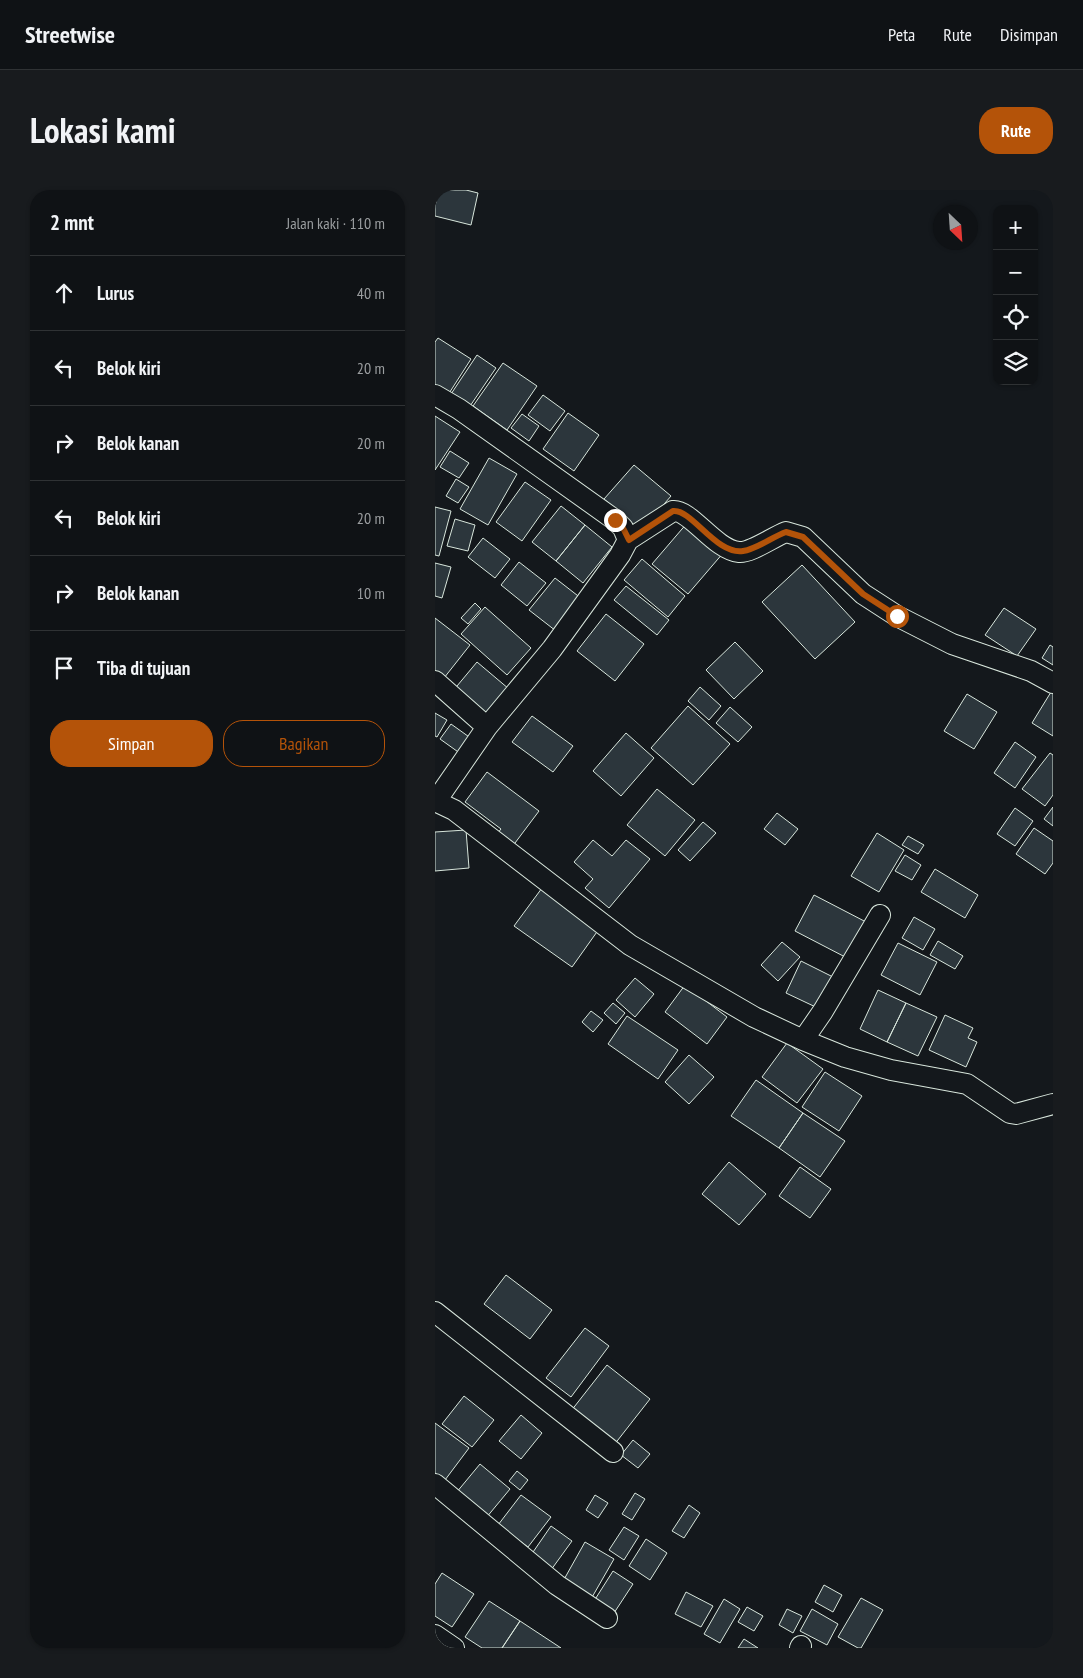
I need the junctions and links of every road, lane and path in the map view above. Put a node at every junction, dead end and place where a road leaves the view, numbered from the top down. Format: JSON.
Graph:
{"nodes":[{"id":1,"x":435,"y":395,"type":"edge"},
{"id":2,"x":629,"y":540,"type":"junction"},
{"id":3,"x":435,"y":681,"type":"edge"},
{"id":4,"x":1053,"y":683,"type":"edge"},
{"id":5,"x":487,"y":727,"type":"junction"},
{"id":6,"x":435,"y":801,"type":"edge"},
{"id":7,"x":880,"y":915,"type":"dead end"},
{"id":8,"x":803,"y":1040,"type":"junction"},
{"id":9,"x":1053,"y":1104,"type":"edge"},
{"id":10,"x":435,"y":1312,"type":"edge"},
{"id":11,"x":613,"y":1452,"type":"dead end"},
{"id":12,"x":435,"y":1484,"type":"edge"},
{"id":13,"x":607,"y":1618,"type":"dead end"},
{"id":14,"x":435,"y":1635,"type":"edge"},
{"id":15,"x":454,"y":1648,"type":"edge"}],
"edges":[{"from":1,"to":2,"type":"street"},
{"from":2,"to":4,"type":"street"},
{"from":2,"to":5,"type":"street"},
{"from":3,"to":5,"type":"street"},
{"from":5,"to":6,"type":"street"},
{"from":6,"to":8,"type":"street"},
{"from":7,"to":8,"type":"street"},
{"from":8,"to":9,"type":"street"},
{"from":10,"to":11,"type":"street"},
{"from":12,"to":13,"type":"street"},
{"from":14,"to":15,"type":"street"}]}
